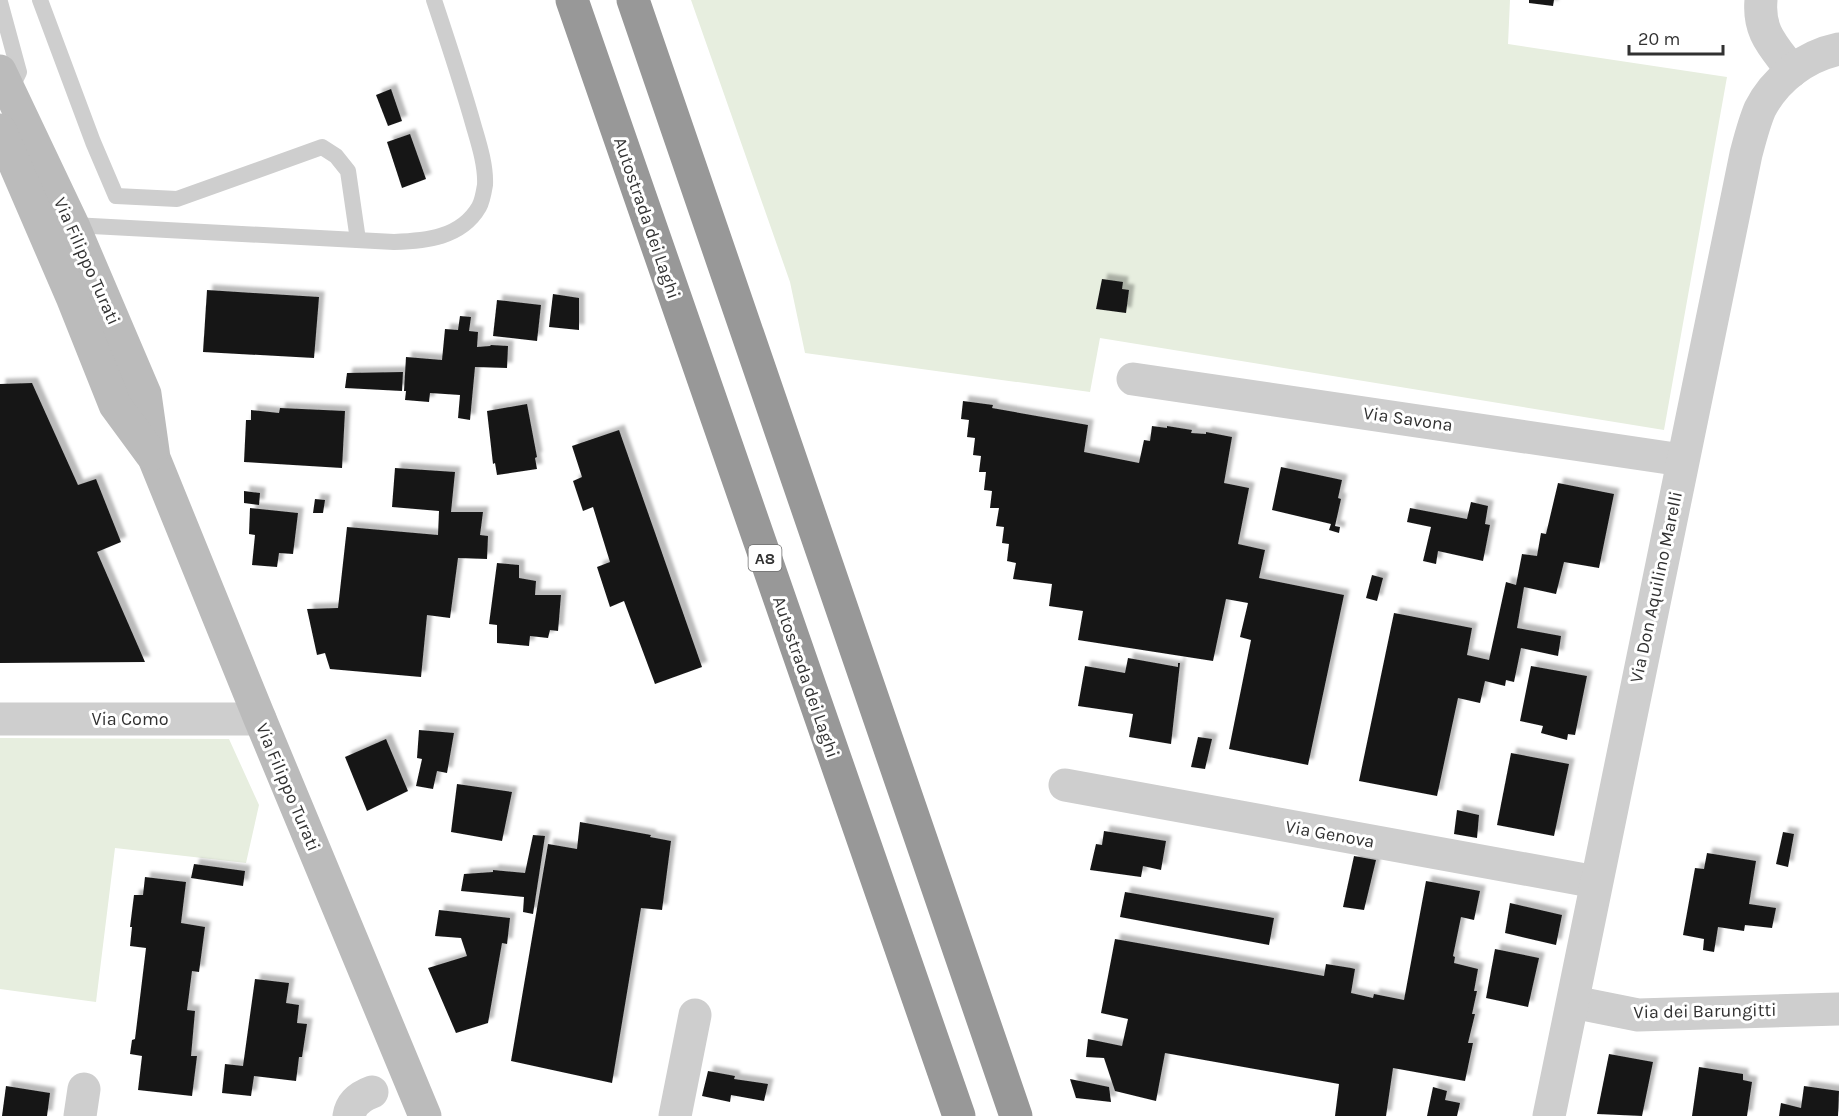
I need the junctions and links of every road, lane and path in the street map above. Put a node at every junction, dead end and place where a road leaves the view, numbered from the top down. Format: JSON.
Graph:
{"nodes":[{"id":1,"x":40,"y":0,"type":"edge"},
{"id":2,"x":434,"y":0,"type":"edge"},
{"id":3,"x":572,"y":0,"type":"edge"},
{"id":4,"x":633,"y":0,"type":"edge"},
{"id":5,"x":644,"y":0,"type":"edge"},
{"id":6,"x":1761,"y":0,"type":"edge"},
{"id":7,"x":0,"y":2,"type":"edge"},
{"id":8,"x":1839,"y":49,"type":"edge"},
{"id":9,"x":1792,"y":71,"type":"junction"},
{"id":10,"x":5,"y":82,"type":"edge"},
{"id":11,"x":661,"y":82,"type":"junction"},
{"id":12,"x":0,"y":130,"type":"edge"},
{"id":13,"x":73,"y":225,"type":"junction"},
{"id":14,"x":358,"y":240,"type":"junction"},
{"id":15,"x":1133,"y":379,"type":"dead end"},
{"id":16,"x":154,"y":458,"type":"junction"},
{"id":17,"x":1682,"y":460,"type":"junction"},
{"id":18,"x":0,"y":719,"type":"edge"},
{"id":19,"x":260,"y":719,"type":"junction"},
{"id":20,"x":1065,"y":785,"type":"dead end"},
{"id":21,"x":1596,"y":882,"type":"junction"},
{"id":22,"x":1573,"y":1002,"type":"junction"},
{"id":23,"x":1839,"y":1009,"type":"edge"},
{"id":24,"x":695,"y":1015,"type":"dead end"},
{"id":25,"x":372,"y":1092,"type":"dead end"},
{"id":26,"x":350,"y":1116,"type":"edge"},
{"id":27,"x":424,"y":1116,"type":"edge"},
{"id":28,"x":675,"y":1116,"type":"edge"},
{"id":29,"x":959,"y":1116,"type":"edge"},
{"id":30,"x":1016,"y":1116,"type":"edge"},
{"id":31,"x":1549,"y":1116,"type":"edge"}],
"edges":[{"from":1,"to":14,"type":"lane"},
{"from":2,"to":14,"type":"lane"},
{"from":3,"to":29,"type":"highway","name":"Autostrada dei Laghi","number":"A8"},
{"from":4,"to":11,"type":"highway"},
{"from":5,"to":11,"type":"highway"},
{"from":6,"to":9,"type":"street"},
{"from":7,"to":10,"type":"lane"},
{"from":8,"to":9,"type":"street","name":"Via Don Aquilino Marelli"},
{"from":9,"to":17,"type":"street","name":"Via Don Aquilino Marelli"},
{"from":10,"to":13,"type":"main road","name":"Via Filippo Turati"},
{"from":11,"to":30,"type":"highway"},
{"from":12,"to":16,"type":"main road","name":"Via Filippo Turati"},
{"from":13,"to":14,"type":"lane"},
{"from":13,"to":16,"type":"main road","name":"Via Filippo Turati"},
{"from":15,"to":17,"type":"street","name":"Via Savona"},
{"from":16,"to":19,"type":"main road","name":"Via Filippo Turati"},
{"from":17,"to":21,"type":"street","name":"Via Don Aquilino Marelli"},
{"from":18,"to":19,"type":"street","name":"Via Como"},
{"from":19,"to":27,"type":"main road","name":"Via Filippo Turati"},
{"from":20,"to":21,"type":"street","name":"Via Genova"},
{"from":21,"to":22,"type":"street","name":"Via Don Aquilino Marelli"},
{"from":22,"to":23,"type":"street","name":"Via dei Barungitti"},
{"from":22,"to":31,"type":"street","name":"Via Don Aquilino Marelli"},
{"from":24,"to":28,"type":"street"},
{"from":25,"to":26,"type":"street"}]}
